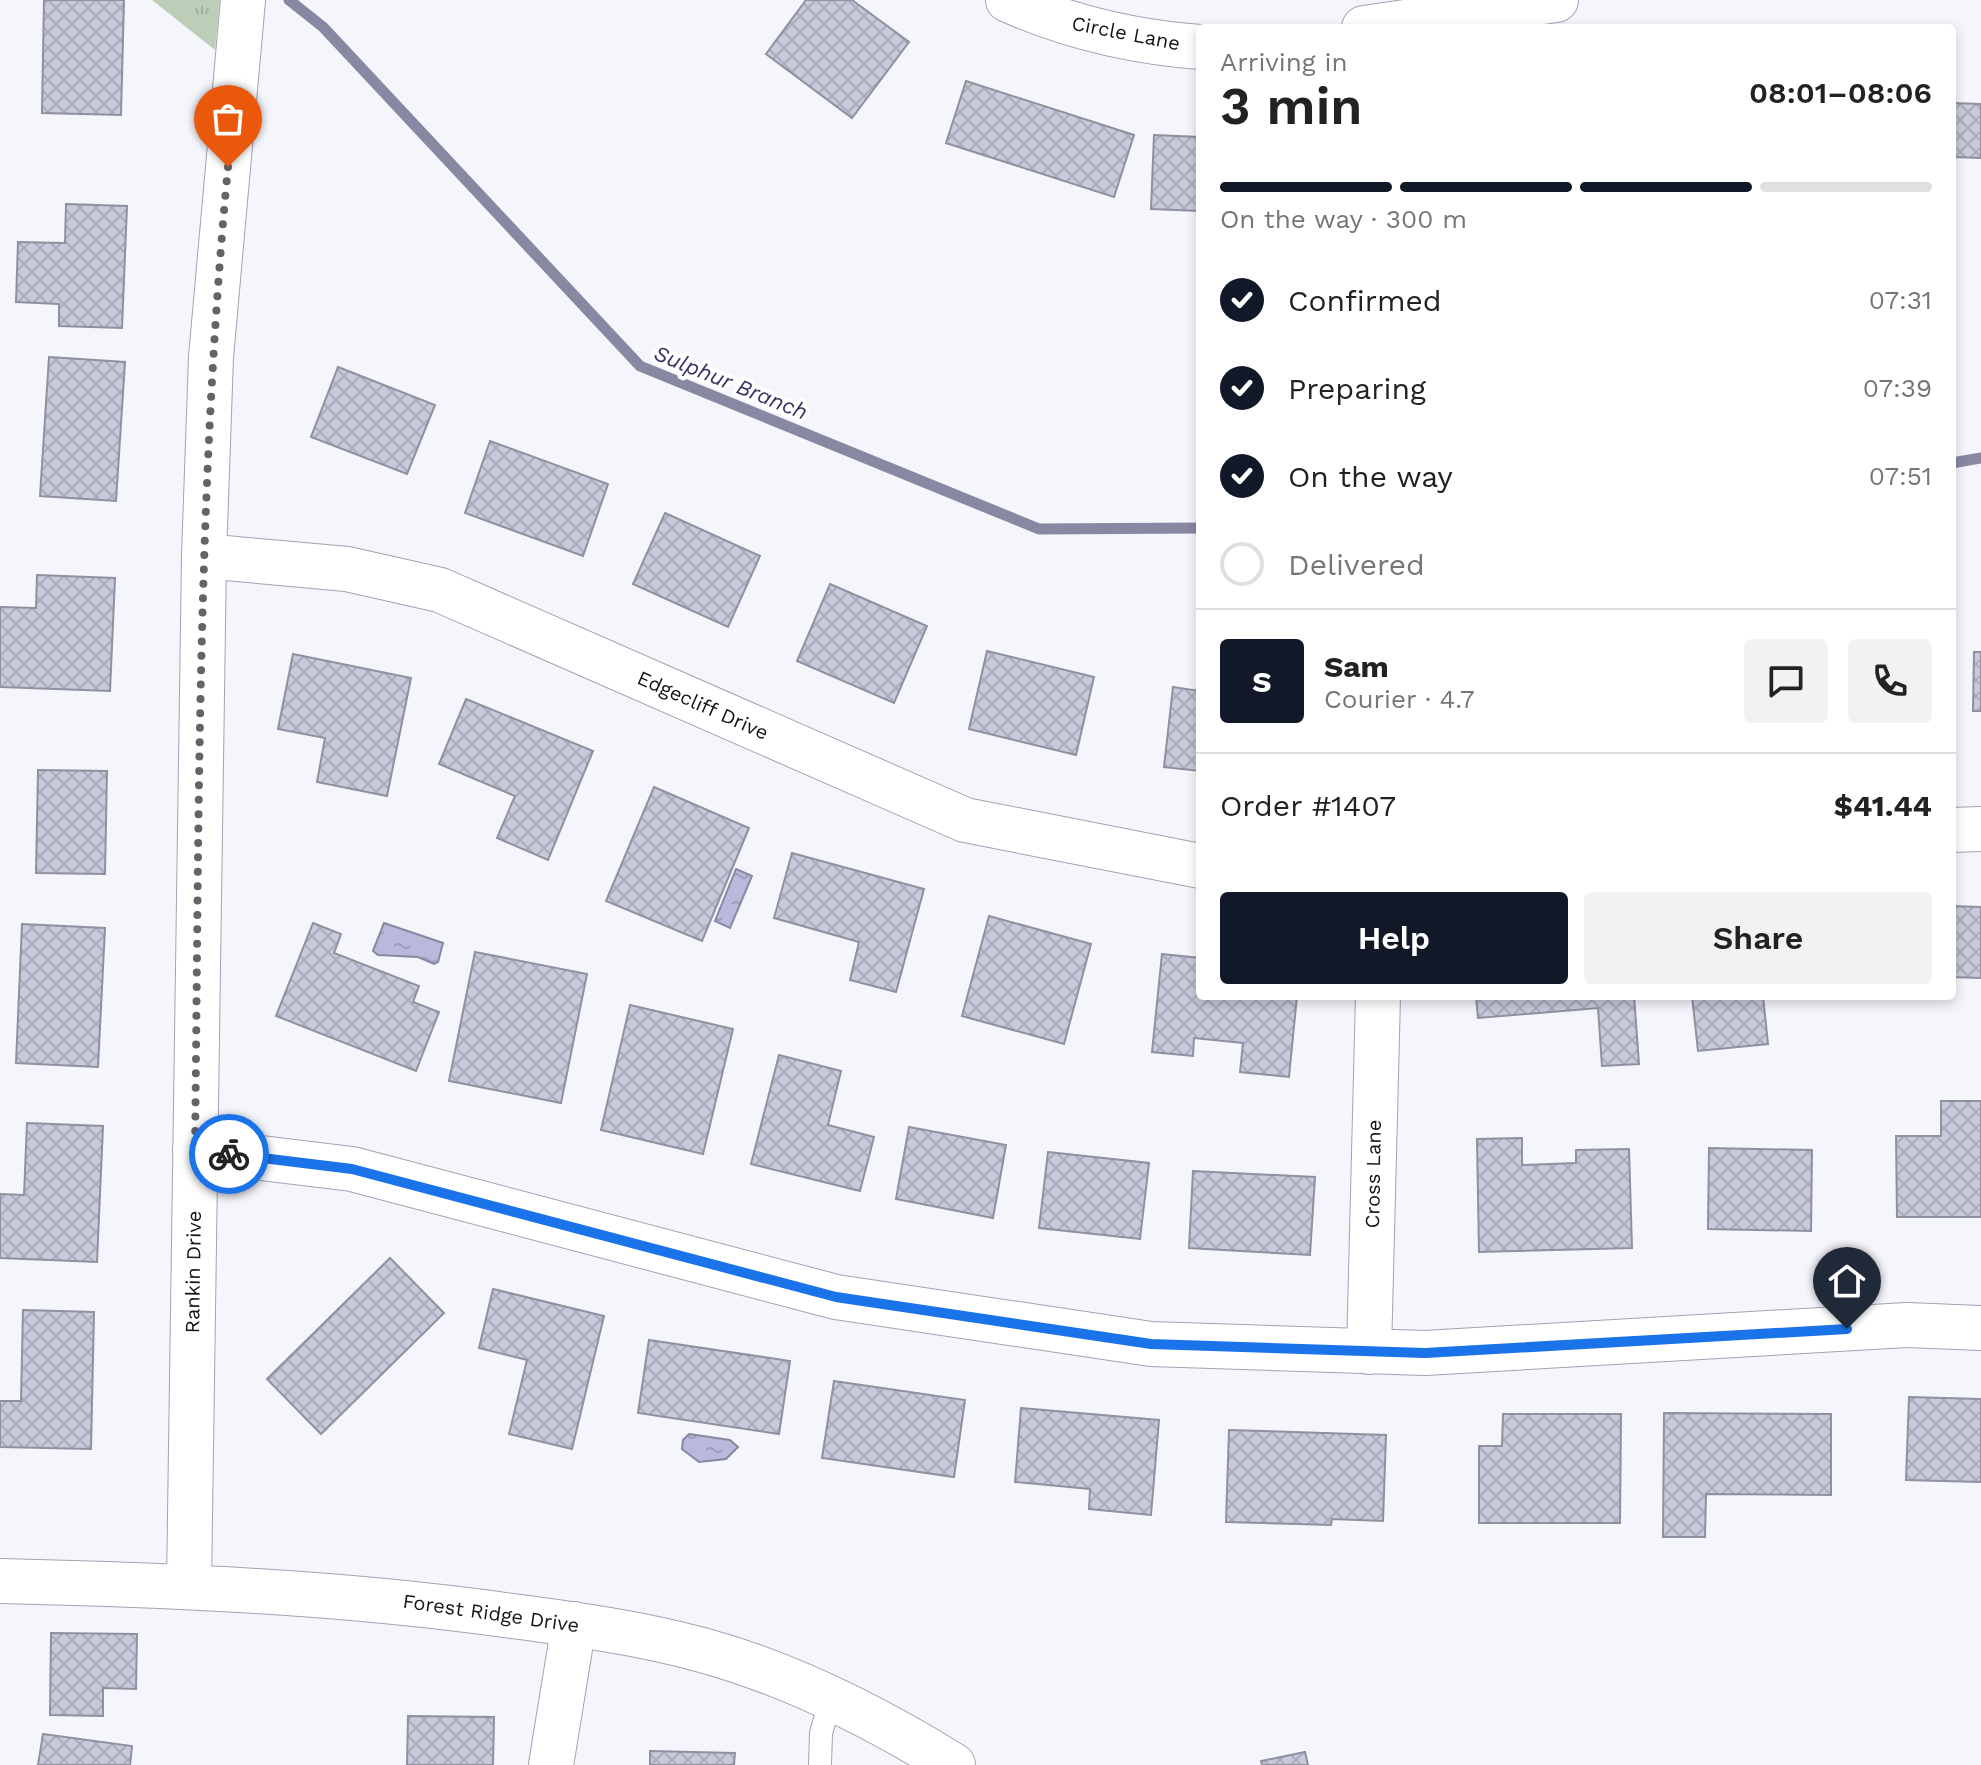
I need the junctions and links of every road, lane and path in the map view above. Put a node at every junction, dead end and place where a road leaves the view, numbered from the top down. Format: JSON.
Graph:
{"nodes":[{"id":1,"x":1008,"y":0,"type":"edge"},
{"id":2,"x":1556,"y":0,"type":"edge"},
{"id":3,"x":1414,"y":10,"type":"edge"},
{"id":4,"x":242,"y":20,"type":"edge"},
{"id":5,"x":1375,"y":24,"type":"edge"},
{"id":6,"x":1196,"y":47,"type":"edge"},
{"id":7,"x":204,"y":556,"type":"junction"},
{"id":8,"x":1981,"y":829,"type":"edge"},
{"id":9,"x":1956,"y":830,"type":"edge"},
{"id":10,"x":1196,"y":865,"type":"edge"},
{"id":11,"x":1378,"y":1000,"type":"edge"},
{"id":12,"x":195,"y":1150,"type":"junction"},
{"id":13,"x":1981,"y":1328,"type":"edge"},
{"id":14,"x":1369,"y":1352,"type":"junction"},
{"id":15,"x":0,"y":1581,"type":"edge"},
{"id":16,"x":189,"y":1586,"type":"junction"},
{"id":17,"x":574,"y":1624,"type":"junction"},
{"id":18,"x":831,"y":1699,"type":"junction"},
{"id":19,"x":551,"y":1765,"type":"edge"},
{"id":20,"x":820,"y":1765,"type":"edge"},
{"id":21,"x":953,"y":1765,"type":"edge"}],
"edges":[{"from":1,"to":6,"type":"street","name":"Circle Lane"},
{"from":2,"to":3,"type":"street"},
{"from":3,"to":5,"type":"street"},
{"from":4,"to":7,"type":"street","name":"Rankin Drive"},
{"from":7,"to":10,"type":"street","name":"Edgecliff Drive"},
{"from":7,"to":12,"type":"street","name":"Rankin Drive"},
{"from":8,"to":9,"type":"street"},
{"from":11,"to":14,"type":"street","name":"Cross Lane"},
{"from":12,"to":14,"type":"street"},
{"from":12,"to":16,"type":"street","name":"Rankin Drive"},
{"from":13,"to":14,"type":"street"},
{"from":15,"to":16,"type":"street","name":"Forest Ridge Drive"},
{"from":16,"to":17,"type":"street","name":"Forest Ridge Drive"},
{"from":17,"to":18,"type":"street","name":"Forest Ridge Drive"},
{"from":17,"to":19,"type":"street"},
{"from":18,"to":20,"type":"lane"},
{"from":18,"to":21,"type":"street","name":"Forest Ridge Drive"}]}
